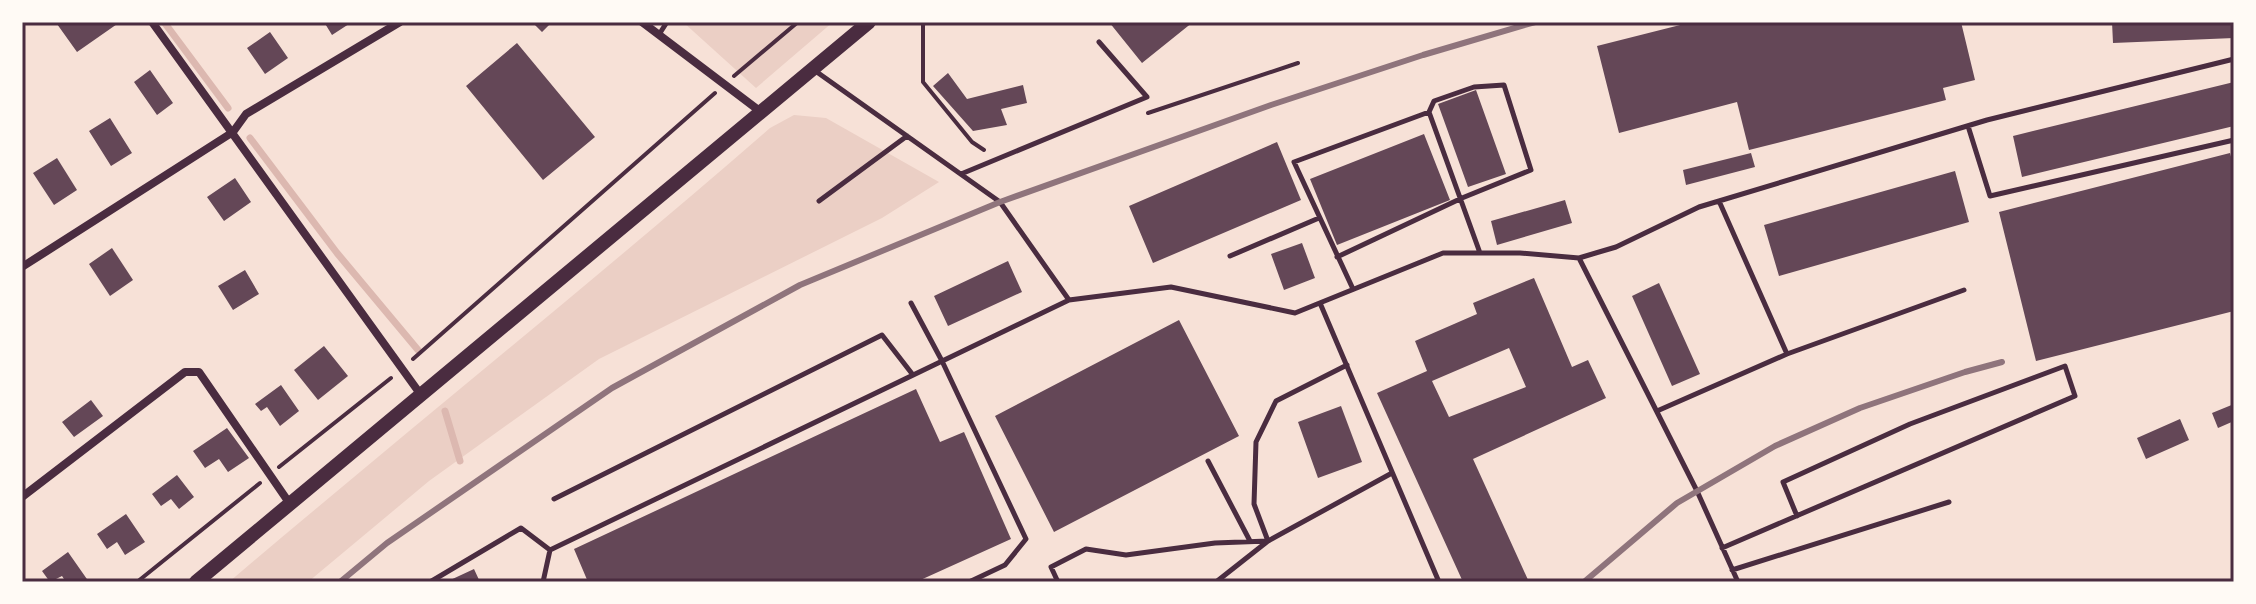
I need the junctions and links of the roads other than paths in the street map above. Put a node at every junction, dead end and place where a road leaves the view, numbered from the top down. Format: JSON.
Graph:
{"nodes":[{"id":1,"x":152,"y":22,"type":"edge"},
{"id":2,"x":400,"y":22,"type":"edge"},
{"id":3,"x":642,"y":22,"type":"edge"},
{"id":4,"x":667,"y":22,"type":"edge"},
{"id":5,"x":869,"y":22,"type":"edge"},
{"id":6,"x":660,"y":33,"type":"junction"},
{"id":7,"x":1099,"y":42,"type":"dead end"},
{"id":8,"x":2234,"y":59,"type":"edge"},
{"id":9,"x":813,"y":69,"type":"junction"},
{"id":10,"x":761,"y":112,"type":"junction"},
{"id":11,"x":1429,"y":112,"type":"junction"},
{"id":12,"x":1968,"y":126,"type":"junction"},
{"id":13,"x":233,"y":132,"type":"junction"},
{"id":14,"x":907,"y":136,"type":"junction"},
{"id":15,"x":2234,"y":140,"type":"edge"},
{"id":16,"x":960,"y":174,"type":"junction"},
{"id":17,"x":1462,"y":198,"type":"junction"},
{"id":18,"x":819,"y":201,"type":"dead end"},
{"id":19,"x":1719,"y":201,"type":"junction"},
{"id":20,"x":1319,"y":218,"type":"junction"},
{"id":21,"x":1480,"y":253,"type":"junction"},
{"id":22,"x":1230,"y":256,"type":"dead end"},
{"id":23,"x":1337,"y":257,"type":"junction"},
{"id":24,"x":22,"y":258,"type":"edge"},
{"id":25,"x":1579,"y":258,"type":"junction"},
{"id":26,"x":34,"y":260,"type":"junction"},
{"id":27,"x":22,"y":267,"type":"edge"},
{"id":28,"x":1353,"y":289,"type":"junction"},
{"id":29,"x":1964,"y":290,"type":"dead end"},
{"id":30,"x":1069,"y":300,"type":"junction"},
{"id":31,"x":911,"y":303,"type":"dead end"},
{"id":32,"x":1320,"y":303,"type":"junction"},
{"id":33,"x":1787,"y":354,"type":"junction"},
{"id":34,"x":942,"y":361,"type":"junction"},
{"id":35,"x":1347,"y":365,"type":"junction"},
{"id":36,"x":913,"y":375,"type":"junction"},
{"id":37,"x":421,"y":395,"type":"junction"},
{"id":38,"x":1657,"y":411,"type":"junction"},
{"id":39,"x":1208,"y":461,"type":"dead end"},
{"id":40,"x":1392,"y":473,"type":"junction"},
{"id":41,"x":22,"y":497,"type":"edge"},
{"id":42,"x":554,"y":499,"type":"dead end"},
{"id":43,"x":1949,"y":502,"type":"dead end"},
{"id":44,"x":290,"y":504,"type":"junction"},
{"id":45,"x":1797,"y":516,"type":"junction"},
{"id":46,"x":1250,"y":541,"type":"junction"},
{"id":47,"x":1268,"y":541,"type":"junction"},
{"id":48,"x":1722,"y":548,"type":"junction"},
{"id":49,"x":550,"y":550,"type":"junction"},
{"id":50,"x":1732,"y":570,"type":"junction"},
{"id":51,"x":196,"y":582,"type":"edge"},
{"id":52,"x":430,"y":582,"type":"edge"},
{"id":53,"x":543,"y":582,"type":"edge"},
{"id":54,"x":969,"y":582,"type":"edge"},
{"id":55,"x":1058,"y":582,"type":"edge"},
{"id":56,"x":1216,"y":582,"type":"edge"},
{"id":57,"x":1439,"y":582,"type":"edge"},
{"id":58,"x":1738,"y":582,"type":"edge"}],
"edges":[{"from":1,"to":13,"type":"street"},
{"from":2,"to":13,"type":"street"},
{"from":3,"to":6,"type":"street"},
{"from":4,"to":6,"type":"lane"},
{"from":5,"to":9,"type":"main road"},
{"from":6,"to":10,"type":"street"},
{"from":7,"to":16,"type":"lane"},
{"from":8,"to":12,"type":"lane"},
{"from":9,"to":10,"type":"main road"},
{"from":9,"to":14,"type":"lane"},
{"from":10,"to":37,"type":"main road"},
{"from":11,"to":17,"type":"lane"},
{"from":11,"to":17,"type":"lane"},
{"from":11,"to":20,"type":"lane"},
{"from":12,"to":15,"type":"lane"},
{"from":12,"to":19,"type":"lane"},
{"from":13,"to":26,"type":"street"},
{"from":13,"to":37,"type":"street"},
{"from":14,"to":16,"type":"lane"},
{"from":14,"to":18,"type":"lane"},
{"from":16,"to":30,"type":"lane"},
{"from":17,"to":21,"type":"lane"},
{"from":17,"to":23,"type":"lane"},
{"from":19,"to":25,"type":"lane"},
{"from":19,"to":33,"type":"lane"},
{"from":20,"to":22,"type":"lane"},
{"from":20,"to":23,"type":"lane"},
{"from":21,"to":25,"type":"lane"},
{"from":21,"to":28,"type":"lane"},
{"from":23,"to":28,"type":"lane"},
{"from":24,"to":26,"type":"street"},
{"from":25,"to":38,"type":"lane"},
{"from":26,"to":27,"type":"street"},
{"from":28,"to":32,"type":"lane"},
{"from":29,"to":33,"type":"lane"},
{"from":30,"to":32,"type":"lane"},
{"from":30,"to":34,"type":"lane"},
{"from":31,"to":34,"type":"lane"},
{"from":32,"to":35,"type":"lane"},
{"from":33,"to":38,"type":"lane"},
{"from":34,"to":36,"type":"lane"},
{"from":34,"to":54,"type":"lane"},
{"from":35,"to":40,"type":"lane"},
{"from":35,"to":47,"type":"lane"},
{"from":36,"to":42,"type":"lane"},
{"from":36,"to":49,"type":"lane"},
{"from":37,"to":44,"type":"main road"},
{"from":38,"to":48,"type":"lane"},
{"from":39,"to":46,"type":"lane"},
{"from":40,"to":47,"type":"lane"},
{"from":40,"to":57,"type":"lane"},
{"from":41,"to":44,"type":"street"},
{"from":43,"to":50,"type":"lane"},
{"from":44,"to":51,"type":"main road"},
{"from":45,"to":45,"type":"lane"},
{"from":45,"to":48,"type":"lane"},
{"from":46,"to":47,"type":"lane"},
{"from":46,"to":55,"type":"lane"},
{"from":47,"to":56,"type":"lane"},
{"from":48,"to":50,"type":"lane"},
{"from":49,"to":52,"type":"lane"},
{"from":49,"to":53,"type":"lane"},
{"from":50,"to":58,"type":"lane"}]}
